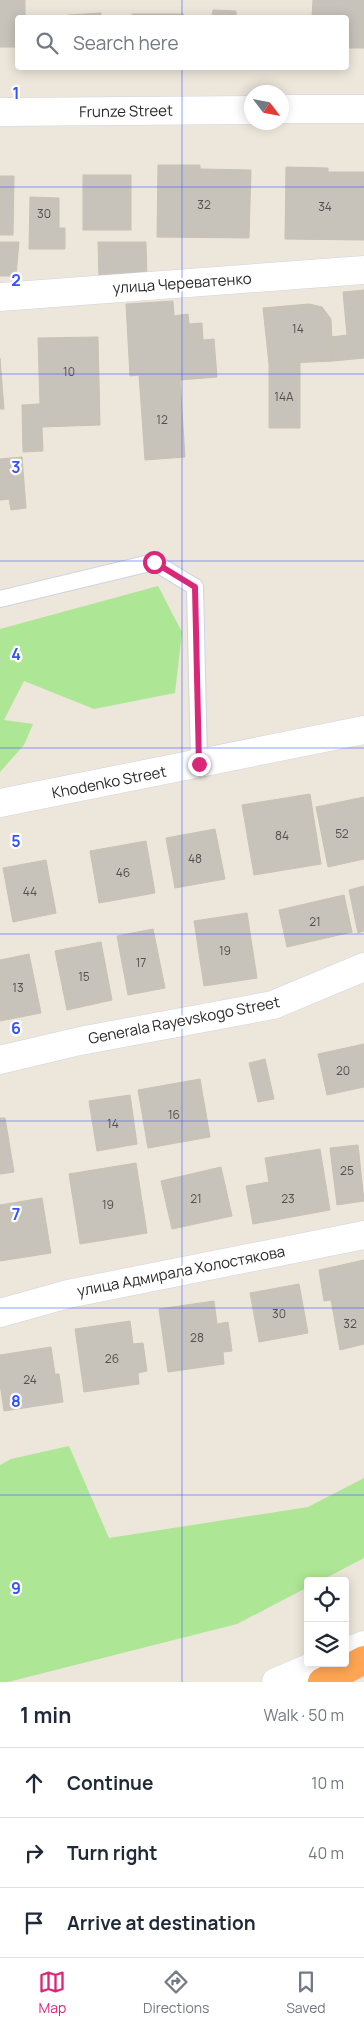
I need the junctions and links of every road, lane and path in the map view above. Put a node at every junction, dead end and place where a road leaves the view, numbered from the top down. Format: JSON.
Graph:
{"nodes":[{"id":1,"x":289,"y":109,"type":"edge"},
{"id":2,"x":364,"y":109,"type":"edge"},
{"id":3,"x":244,"y":110,"type":"edge"},
{"id":4,"x":0,"y":112,"type":"edge"},
{"id":5,"x":364,"y":270,"type":"edge"},
{"id":6,"x":0,"y":297,"type":"edge"},
{"id":7,"x":0,"y":599,"type":"edge"},
{"id":8,"x":364,"y":730,"type":"edge"},
{"id":9,"x":199,"y":764,"type":"junction"},
{"id":10,"x":0,"y":803,"type":"edge"},
{"id":11,"x":364,"y":967,"type":"edge"},
{"id":12,"x":0,"y":1060,"type":"edge"},
{"id":13,"x":364,"y":1236,"type":"edge"},
{"id":14,"x":0,"y":1313,"type":"edge"},
{"id":15,"x":364,"y":1645,"type":"edge"},
{"id":16,"x":349,"y":1651,"type":"edge"},
{"id":17,"x":364,"y":1660,"type":"edge"},
{"id":18,"x":312,"y":1667,"type":"edge"},
{"id":19,"x":276,"y":1682,"type":"edge"},
{"id":20,"x":322,"y":1682,"type":"edge"}],
"edges":[{"from":1,"to":2,"type":"street"},
{"from":3,"to":4,"type":"street","name":"Frunze Street"},
{"from":5,"to":6,"type":"street","name":"улица Череватенко"},
{"from":7,"to":9,"type":"lane"},
{"from":8,"to":9,"type":"street","name":"Khodenko Street"},
{"from":9,"to":10,"type":"street","name":"Khodenko Street"},
{"from":11,"to":12,"type":"street","name":"Generala Rayevskogo Street"},
{"from":13,"to":14,"type":"street","name":"улица Адмирала Холостякова"},
{"from":15,"to":16,"type":"street"},
{"from":17,"to":20,"type":"highway"},
{"from":18,"to":19,"type":"street"}]}
